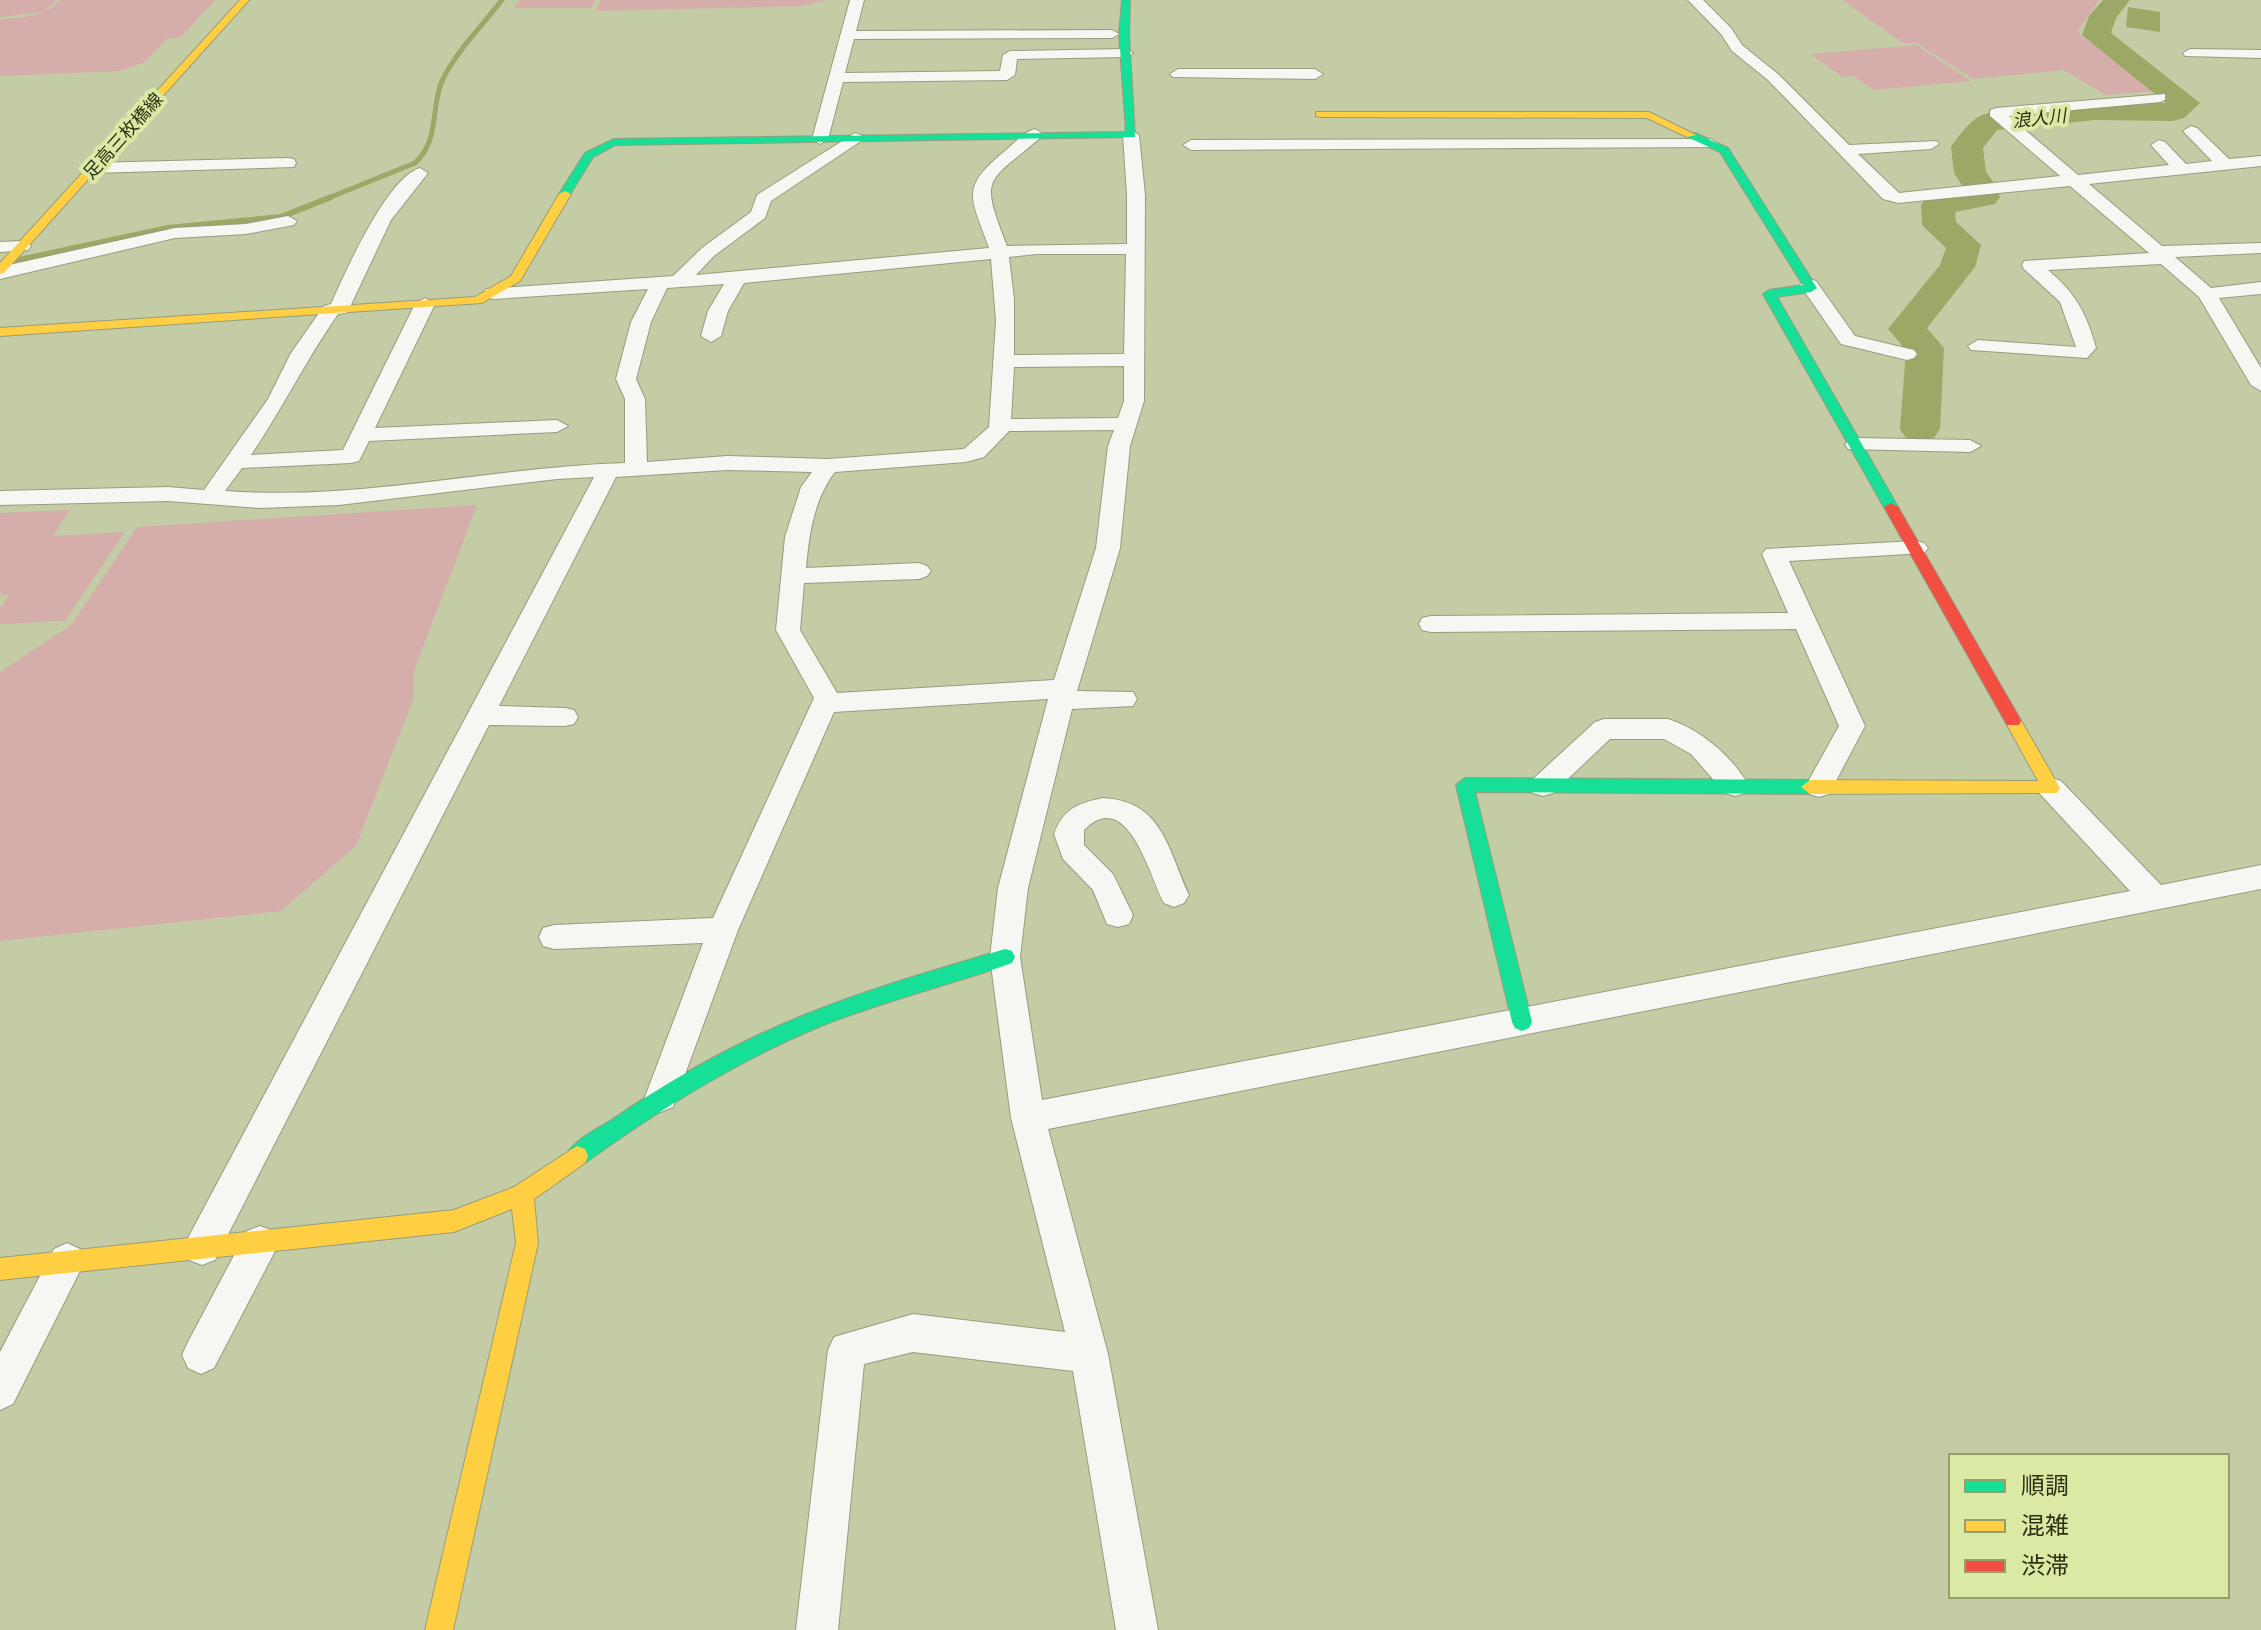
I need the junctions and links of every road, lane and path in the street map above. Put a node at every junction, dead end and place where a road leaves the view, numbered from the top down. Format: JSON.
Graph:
{"nodes":[{"id":1,"x":245,"y":0,"type":"edge"},
{"id":2,"x":857,"y":0,"type":"edge"},
{"id":3,"x":1126,"y":0,"type":"edge"},
{"id":4,"x":1695,"y":0,"type":"edge"},
{"id":5,"x":849,"y":35,"type":"junction"},
{"id":6,"x":1125,"y":43,"type":"junction"},
{"id":7,"x":2260,"y":44,"type":"edge"},
{"id":8,"x":2190,"y":53,"type":"dead end"},
{"id":9,"x":1178,"y":74,"type":"dead end"},
{"id":10,"x":1315,"y":74,"type":"dead end"},
{"id":11,"x":837,"y":78,"type":"junction"},
{"id":12,"x":2160,"y":97,"type":"dead end"},
{"id":13,"x":1320,"y":114,"type":"dead end"},
{"id":14,"x":2191,"y":131,"type":"dead end"},
{"id":15,"x":1035,"y":134,"type":"junction"},
{"id":16,"x":1131,"y":135,"type":"junction"},
{"id":17,"x":855,"y":138,"type":"junction"},
{"id":18,"x":820,"y":139,"type":"junction"},
{"id":19,"x":1711,"y":144,"type":"junction"},
{"id":20,"x":1931,"y":144,"type":"dead end"},
{"id":21,"x":1191,"y":145,"type":"dead end"},
{"id":22,"x":2159,"y":145,"type":"dead end"},
{"id":23,"x":1843,"y":150,"type":"junction"},
{"id":24,"x":2261,"y":161,"type":"edge"},
{"id":25,"x":288,"y":163,"type":"dead end"},
{"id":26,"x":2225,"y":165,"type":"junction"},
{"id":27,"x":92,"y":168,"type":"junction"},
{"id":28,"x":2183,"y":170,"type":"junction"},
{"id":29,"x":420,"y":173,"type":"dead end"},
{"id":30,"x":2071,"y":180,"type":"junction"},
{"id":31,"x":288,"y":221,"type":"dead end"},
{"id":32,"x":2261,"y":248,"type":"edge"},
{"id":33,"x":1136,"y":249,"type":"junction"},
{"id":34,"x":9,"y":250,"type":"edge"},
{"id":35,"x":999,"y":252,"type":"junction"},
{"id":36,"x":2163,"y":255,"type":"junction"},
{"id":37,"x":0,"y":272,"type":"edge"},
{"id":38,"x":737,"y":278,"type":"junction"},
{"id":39,"x":669,"y":282,"type":"junction"},
{"id":40,"x":1809,"y":285,"type":"junction"},
{"id":41,"x":493,"y":293,"type":"junction"},
{"id":42,"x":2256,"y":293,"type":"edge"},
{"id":43,"x":2207,"y":294,"type":"junction"},
{"id":44,"x":425,"y":304,"type":"junction"},
{"id":45,"x":335,"y":309,"type":"junction"},
{"id":46,"x":2221,"y":321,"type":"junction"},
{"id":47,"x":0,"y":332,"type":"edge"},
{"id":48,"x":711,"y":336,"type":"dead end"},
{"id":49,"x":1978,"y":346,"type":"dead end"},
{"id":50,"x":2261,"y":347,"type":"edge"},
{"id":51,"x":1907,"y":354,"type":"dead end"},
{"id":52,"x":1134,"y":360,"type":"junction"},
{"id":53,"x":1003,"y":361,"type":"junction"},
{"id":54,"x":2261,"y":385,"type":"edge"},
{"id":55,"x":1127,"y":424,"type":"junction"},
{"id":56,"x":1000,"y":425,"type":"junction"},
{"id":57,"x":557,"y":426,"type":"dead end"},
{"id":58,"x":362,"y":437,"type":"junction"},
{"id":59,"x":248,"y":442,"type":"junction"},
{"id":60,"x":1856,"y":444,"type":"junction"},
{"id":61,"x":1970,"y":446,"type":"dead end"},
{"id":62,"x":235,"y":462,"type":"junction"},
{"id":63,"x":828,"y":466,"type":"junction"},
{"id":64,"x":622,"y":470,"type":"junction"},
{"id":65,"x":210,"y":497,"type":"junction"},
{"id":66,"x":0,"y":498,"type":"edge"},
{"id":67,"x":1916,"y":548,"type":"junction"},
{"id":68,"x":919,"y":571,"type":"dead end"},
{"id":69,"x":793,"y":576,"type":"junction"},
{"id":70,"x":1805,"y":621,"type":"junction"},
{"id":71,"x":1431,"y":624,"type":"dead end"},
{"id":72,"x":1063,"y":694,"type":"junction"},
{"id":73,"x":1124,"y":699,"type":"dead end"},
{"id":74,"x":825,"y":703,"type":"junction"},
{"id":75,"x":482,"y":715,"type":"junction"},
{"id":76,"x":565,"y":717,"type":"dead end"},
{"id":77,"x":1543,"y":786,"type":"junction"},
{"id":78,"x":1735,"y":786,"type":"junction"},
{"id":79,"x":1819,"y":787,"type":"junction"},
{"id":80,"x":2051,"y":788,"type":"junction"},
{"id":81,"x":2261,"y":877,"type":"edge"},
{"id":82,"x":1174,"y":895,"type":"dead end"},
{"id":83,"x":2155,"y":898,"type":"junction"},
{"id":84,"x":1118,"y":915,"type":"dead end"},
{"id":85,"x":723,"y":930,"type":"junction"},
{"id":86,"x":554,"y":937,"type":"dead end"},
{"id":87,"x":1005,"y":957,"type":"junction"},
{"id":88,"x":1522,"y":1022,"type":"junction"},
{"id":89,"x":661,"y":1097,"type":"junction"},
{"id":90,"x":1028,"y":1118,"type":"junction"},
{"id":91,"x":522,"y":1194,"type":"junction"},
{"id":92,"x":260,"y":1243,"type":"junction"},
{"id":93,"x":202,"y":1248,"type":"junction"},
{"id":94,"x":67,"y":1261,"type":"junction"},
{"id":95,"x":0,"y":1269,"type":"edge"},
{"id":96,"x":1089,"y":1354,"type":"junction"},
{"id":97,"x":201,"y":1355,"type":"dead end"},
{"id":98,"x":0,"y":1391,"type":"edge"},
{"id":99,"x":439,"y":1630,"type":"edge"},
{"id":100,"x":817,"y":1630,"type":"edge"},
{"id":101,"x":1137,"y":1630,"type":"edge"}],
"edges":[{"from":1,"to":27,"type":"street","name":"足高三枚橋線"},
{"from":2,"to":5,"type":"street"},
{"from":3,"to":6,"type":"street"},
{"from":4,"to":23,"type":"street"},
{"from":5,"to":6,"type":"street"},
{"from":5,"to":11,"type":"street"},
{"from":6,"to":11,"type":"street"},
{"from":6,"to":16,"type":"street"},
{"from":7,"to":8,"type":"street"},
{"from":9,"to":10,"type":"street"},
{"from":11,"to":18,"type":"street"},
{"from":12,"to":30,"type":"street"},
{"from":13,"to":19,"type":"street"},
{"from":14,"to":26,"type":"street"},
{"from":15,"to":16,"type":"street"},
{"from":15,"to":17,"type":"street"},
{"from":15,"to":35,"type":"street"},
{"from":16,"to":33,"type":"street"},
{"from":17,"to":18,"type":"street"},
{"from":17,"to":39,"type":"street"},
{"from":18,"to":41,"type":"street"},
{"from":19,"to":21,"type":"street"},
{"from":19,"to":40,"type":"street"},
{"from":20,"to":23,"type":"street"},
{"from":22,"to":28,"type":"street"},
{"from":23,"to":30,"type":"street"},
{"from":24,"to":26,"type":"street"},
{"from":25,"to":27,"type":"street"},
{"from":26,"to":28,"type":"street"},
{"from":27,"to":34,"type":"street","name":"足高三枚橋線"},
{"from":28,"to":30,"type":"street"},
{"from":29,"to":45,"type":"street"},
{"from":30,"to":36,"type":"street"},
{"from":31,"to":37,"type":"street"},
{"from":32,"to":36,"type":"street"},
{"from":33,"to":35,"type":"street"},
{"from":33,"to":52,"type":"street"},
{"from":34,"to":37,"type":"street","name":"足高三枚橋線"},
{"from":35,"to":38,"type":"street"},
{"from":35,"to":53,"type":"street"},
{"from":36,"to":43,"type":"street"},
{"from":36,"to":49,"type":"street"},
{"from":38,"to":39,"type":"street"},
{"from":38,"to":48,"type":"street"},
{"from":39,"to":41,"type":"street"},
{"from":39,"to":64,"type":"street"},
{"from":40,"to":51,"type":"street"},
{"from":40,"to":60,"type":"street"},
{"from":41,"to":44,"type":"street"},
{"from":42,"to":43,"type":"street"},
{"from":43,"to":46,"type":"street"},
{"from":44,"to":45,"type":"street"},
{"from":44,"to":58,"type":"street"},
{"from":45,"to":47,"type":"street"},
{"from":45,"to":59,"type":"street"},
{"from":46,"to":50,"type":"street"},
{"from":46,"to":54,"type":"street"},
{"from":52,"to":53,"type":"street"},
{"from":52,"to":55,"type":"street"},
{"from":53,"to":56,"type":"street"},
{"from":55,"to":56,"type":"street"},
{"from":55,"to":72,"type":"street"},
{"from":56,"to":63,"type":"street"},
{"from":57,"to":58,"type":"street"},
{"from":58,"to":59,"type":"street"},
{"from":58,"to":62,"type":"street"},
{"from":59,"to":62,"type":"street"},
{"from":60,"to":61,"type":"street"},
{"from":60,"to":67,"type":"street"},
{"from":62,"to":65,"type":"street"},
{"from":63,"to":64,"type":"street"},
{"from":63,"to":69,"type":"street"},
{"from":64,"to":65,"type":"street"},
{"from":64,"to":75,"type":"street"},
{"from":65,"to":66,"type":"street"},
{"from":67,"to":70,"type":"street"},
{"from":67,"to":80,"type":"street"},
{"from":68,"to":69,"type":"street"},
{"from":69,"to":74,"type":"street"},
{"from":70,"to":71,"type":"street"},
{"from":70,"to":79,"type":"street"},
{"from":72,"to":73,"type":"street"},
{"from":72,"to":74,"type":"street"},
{"from":72,"to":87,"type":"street"},
{"from":74,"to":85,"type":"street"},
{"from":75,"to":76,"type":"street"},
{"from":75,"to":93,"type":"street"},
{"from":77,"to":78,"type":"street"},
{"from":77,"to":78,"type":"street"},
{"from":77,"to":88,"type":"street"},
{"from":78,"to":79,"type":"street"},
{"from":79,"to":80,"type":"street"},
{"from":80,"to":83,"type":"street"},
{"from":81,"to":83,"type":"street"},
{"from":82,"to":84,"type":"street"},
{"from":83,"to":88,"type":"street"},
{"from":85,"to":86,"type":"street"},
{"from":85,"to":89,"type":"street"},
{"from":87,"to":89,"type":"street"},
{"from":87,"to":90,"type":"street"},
{"from":88,"to":90,"type":"street"},
{"from":89,"to":91,"type":"street"},
{"from":90,"to":96,"type":"street"},
{"from":91,"to":92,"type":"street"},
{"from":91,"to":99,"type":"street"},
{"from":92,"to":93,"type":"street"},
{"from":92,"to":97,"type":"street"},
{"from":93,"to":94,"type":"street"},
{"from":94,"to":95,"type":"street"},
{"from":94,"to":98,"type":"street"},
{"from":96,"to":100,"type":"street"},
{"from":96,"to":101,"type":"street"}]}
